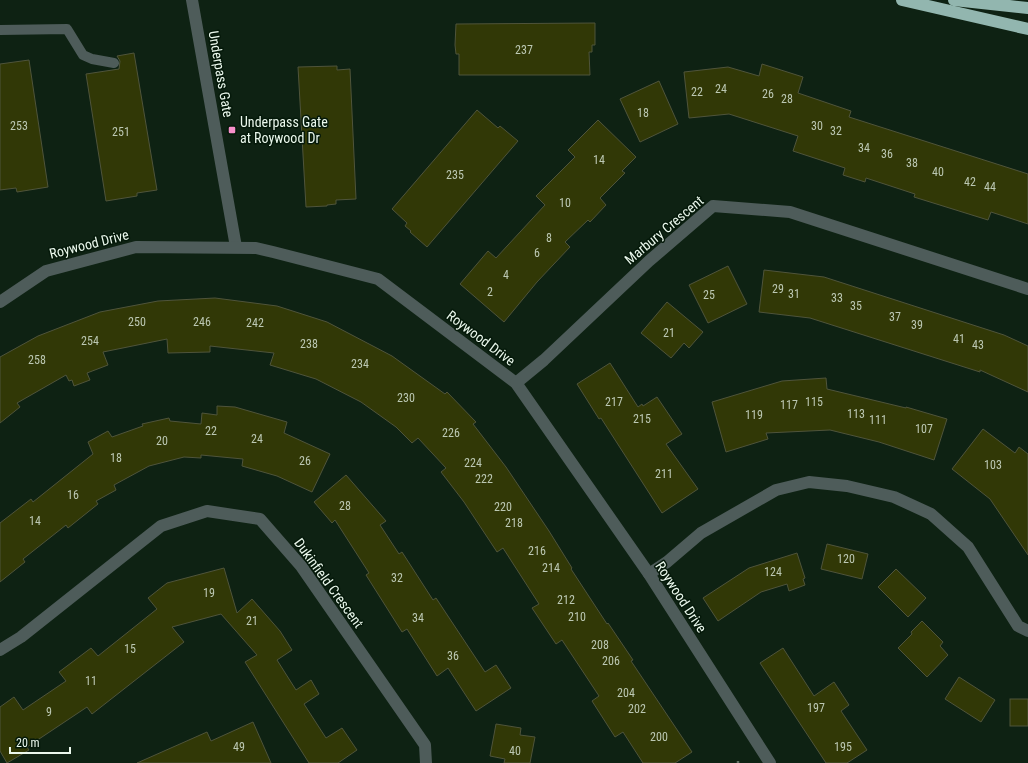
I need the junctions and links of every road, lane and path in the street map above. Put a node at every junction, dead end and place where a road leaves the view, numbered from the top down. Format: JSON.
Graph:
{"nodes":[{"id":1,"x":192,"y":0,"type":"edge"},
{"id":2,"x":902,"y":0,"type":"edge"},
{"id":3,"x":954,"y":0,"type":"edge"},
{"id":4,"x":1028,"y":8,"type":"edge"},
{"id":5,"x":1028,"y":29,"type":"edge"},
{"id":6,"x":0,"y":30,"type":"edge"},
{"id":7,"x":114,"y":63,"type":"dead end"},
{"id":8,"x":236,"y":248,"type":"junction"},
{"id":9,"x":1028,"y":289,"type":"edge"},
{"id":10,"x":0,"y":302,"type":"edge"},
{"id":11,"x":516,"y":383,"type":"junction"},
{"id":12,"x":649,"y":574,"type":"junction"},
{"id":13,"x":1028,"y":631,"type":"edge"},
{"id":14,"x":0,"y":650,"type":"edge"},
{"id":15,"x":426,"y":763,"type":"edge"},
{"id":16,"x":770,"y":763,"type":"edge"}],
"edges":[{"from":1,"to":8,"type":"street","name":"Underpass Gate"},
{"from":2,"to":5,"type":"highway"},
{"from":3,"to":4,"type":"highway"},
{"from":6,"to":7,"type":"lane"},
{"from":8,"to":10,"type":"street","name":"Roywood Drive"},
{"from":8,"to":11,"type":"street","name":"Roywood Drive"},
{"from":9,"to":11,"type":"street","name":"Marbury Crescent"},
{"from":11,"to":12,"type":"street","name":"Roywood Drive"},
{"from":12,"to":13,"type":"street"},
{"from":12,"to":16,"type":"street","name":"Roywood Drive"},
{"from":14,"to":15,"type":"street","name":"Dukinfield Crescent"}]}
